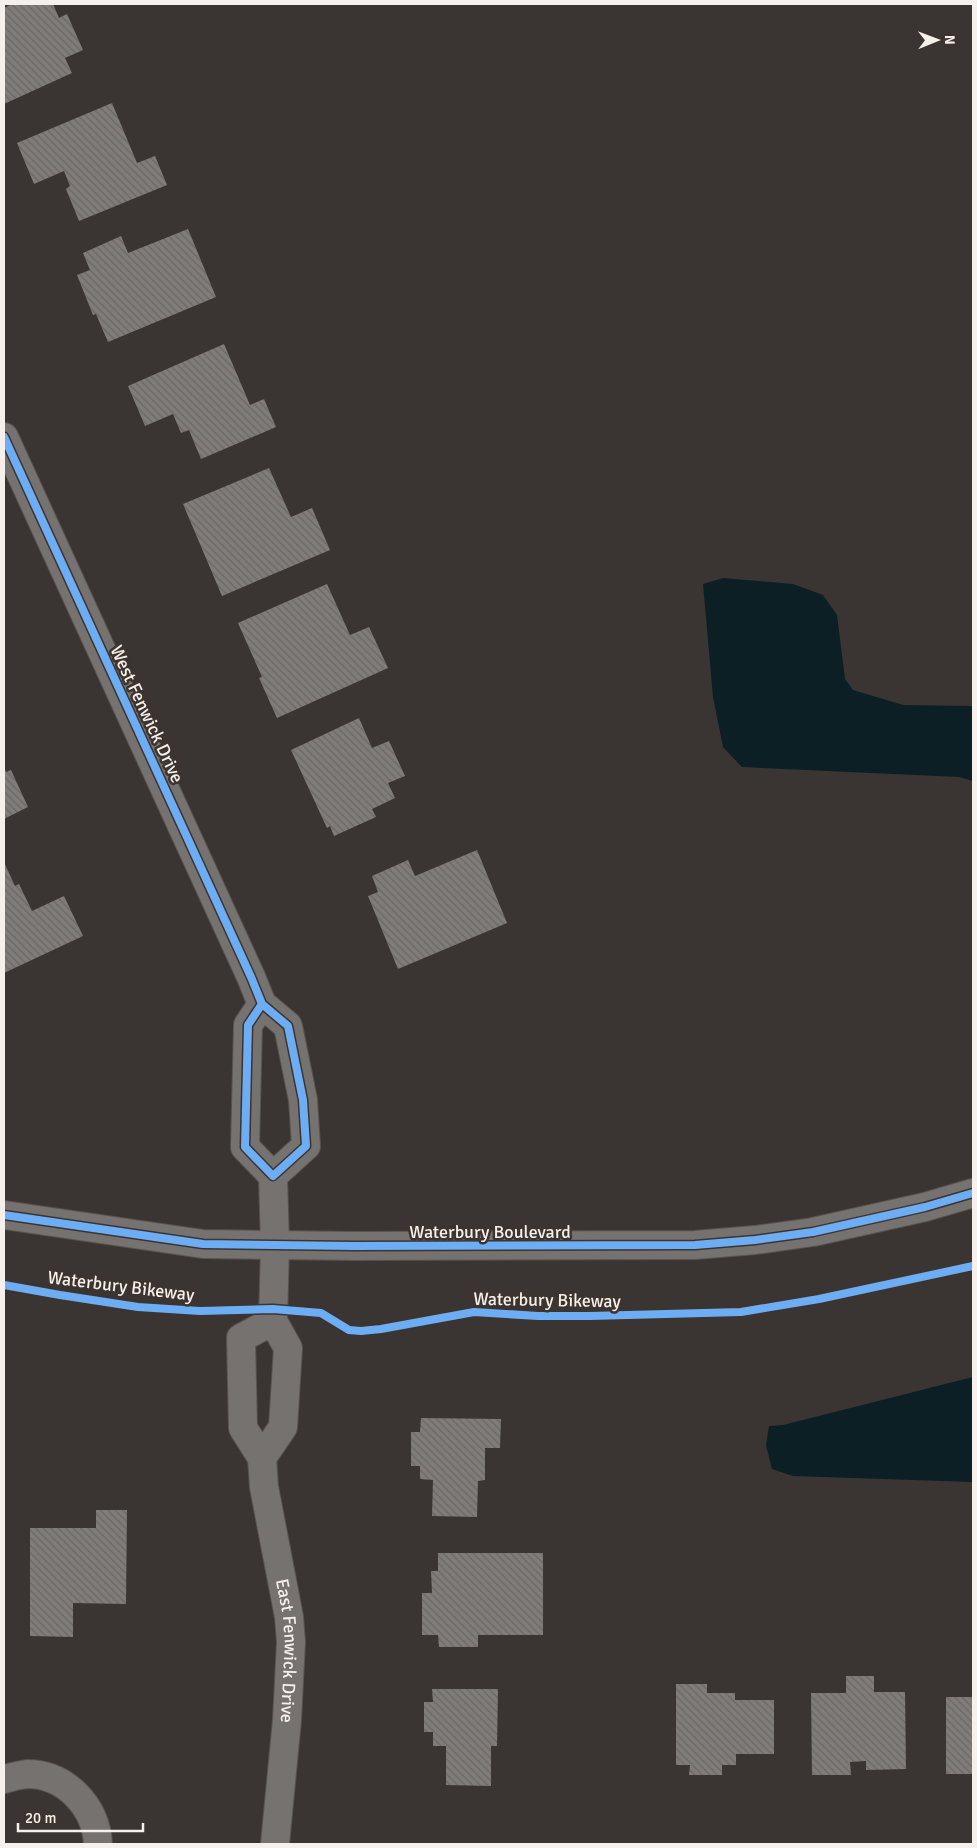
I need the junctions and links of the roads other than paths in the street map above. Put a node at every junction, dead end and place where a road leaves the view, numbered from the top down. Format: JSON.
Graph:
{"nodes":[{"id":1,"x":4,"y":437,"type":"edge"},
{"id":2,"x":262,"y":1004,"type":"junction"},
{"id":3,"x":273,"y":1176,"type":"junction"},
{"id":4,"x":973,"y":1193,"type":"edge"},
{"id":5,"x":4,"y":1214,"type":"edge"},
{"id":6,"x":275,"y":1246,"type":"junction"},
{"id":7,"x":273,"y":1321,"type":"junction"},
{"id":8,"x":262,"y":1458,"type":"junction"},
{"id":9,"x":4,"y":1778,"type":"edge"},
{"id":10,"x":98,"y":1844,"type":"edge"},
{"id":11,"x":275,"y":1844,"type":"edge"}],
"edges":[{"from":1,"to":2,"type":"street","name":"West Fenwick Drive"},
{"from":2,"to":3,"type":"street"},
{"from":2,"to":3,"type":"street","name":"West Fenwick Drive"},
{"from":3,"to":6,"type":"street"},
{"from":4,"to":6,"type":"street","name":"Waterbury Boulevard"},
{"from":5,"to":6,"type":"street","name":"Waterbury Boulevard"},
{"from":6,"to":7,"type":"street"},
{"from":7,"to":8,"type":"street"},
{"from":7,"to":8,"type":"street","name":"East Fenwick Drive"},
{"from":8,"to":11,"type":"street","name":"East Fenwick Drive"},
{"from":9,"to":10,"type":"street"}]}
